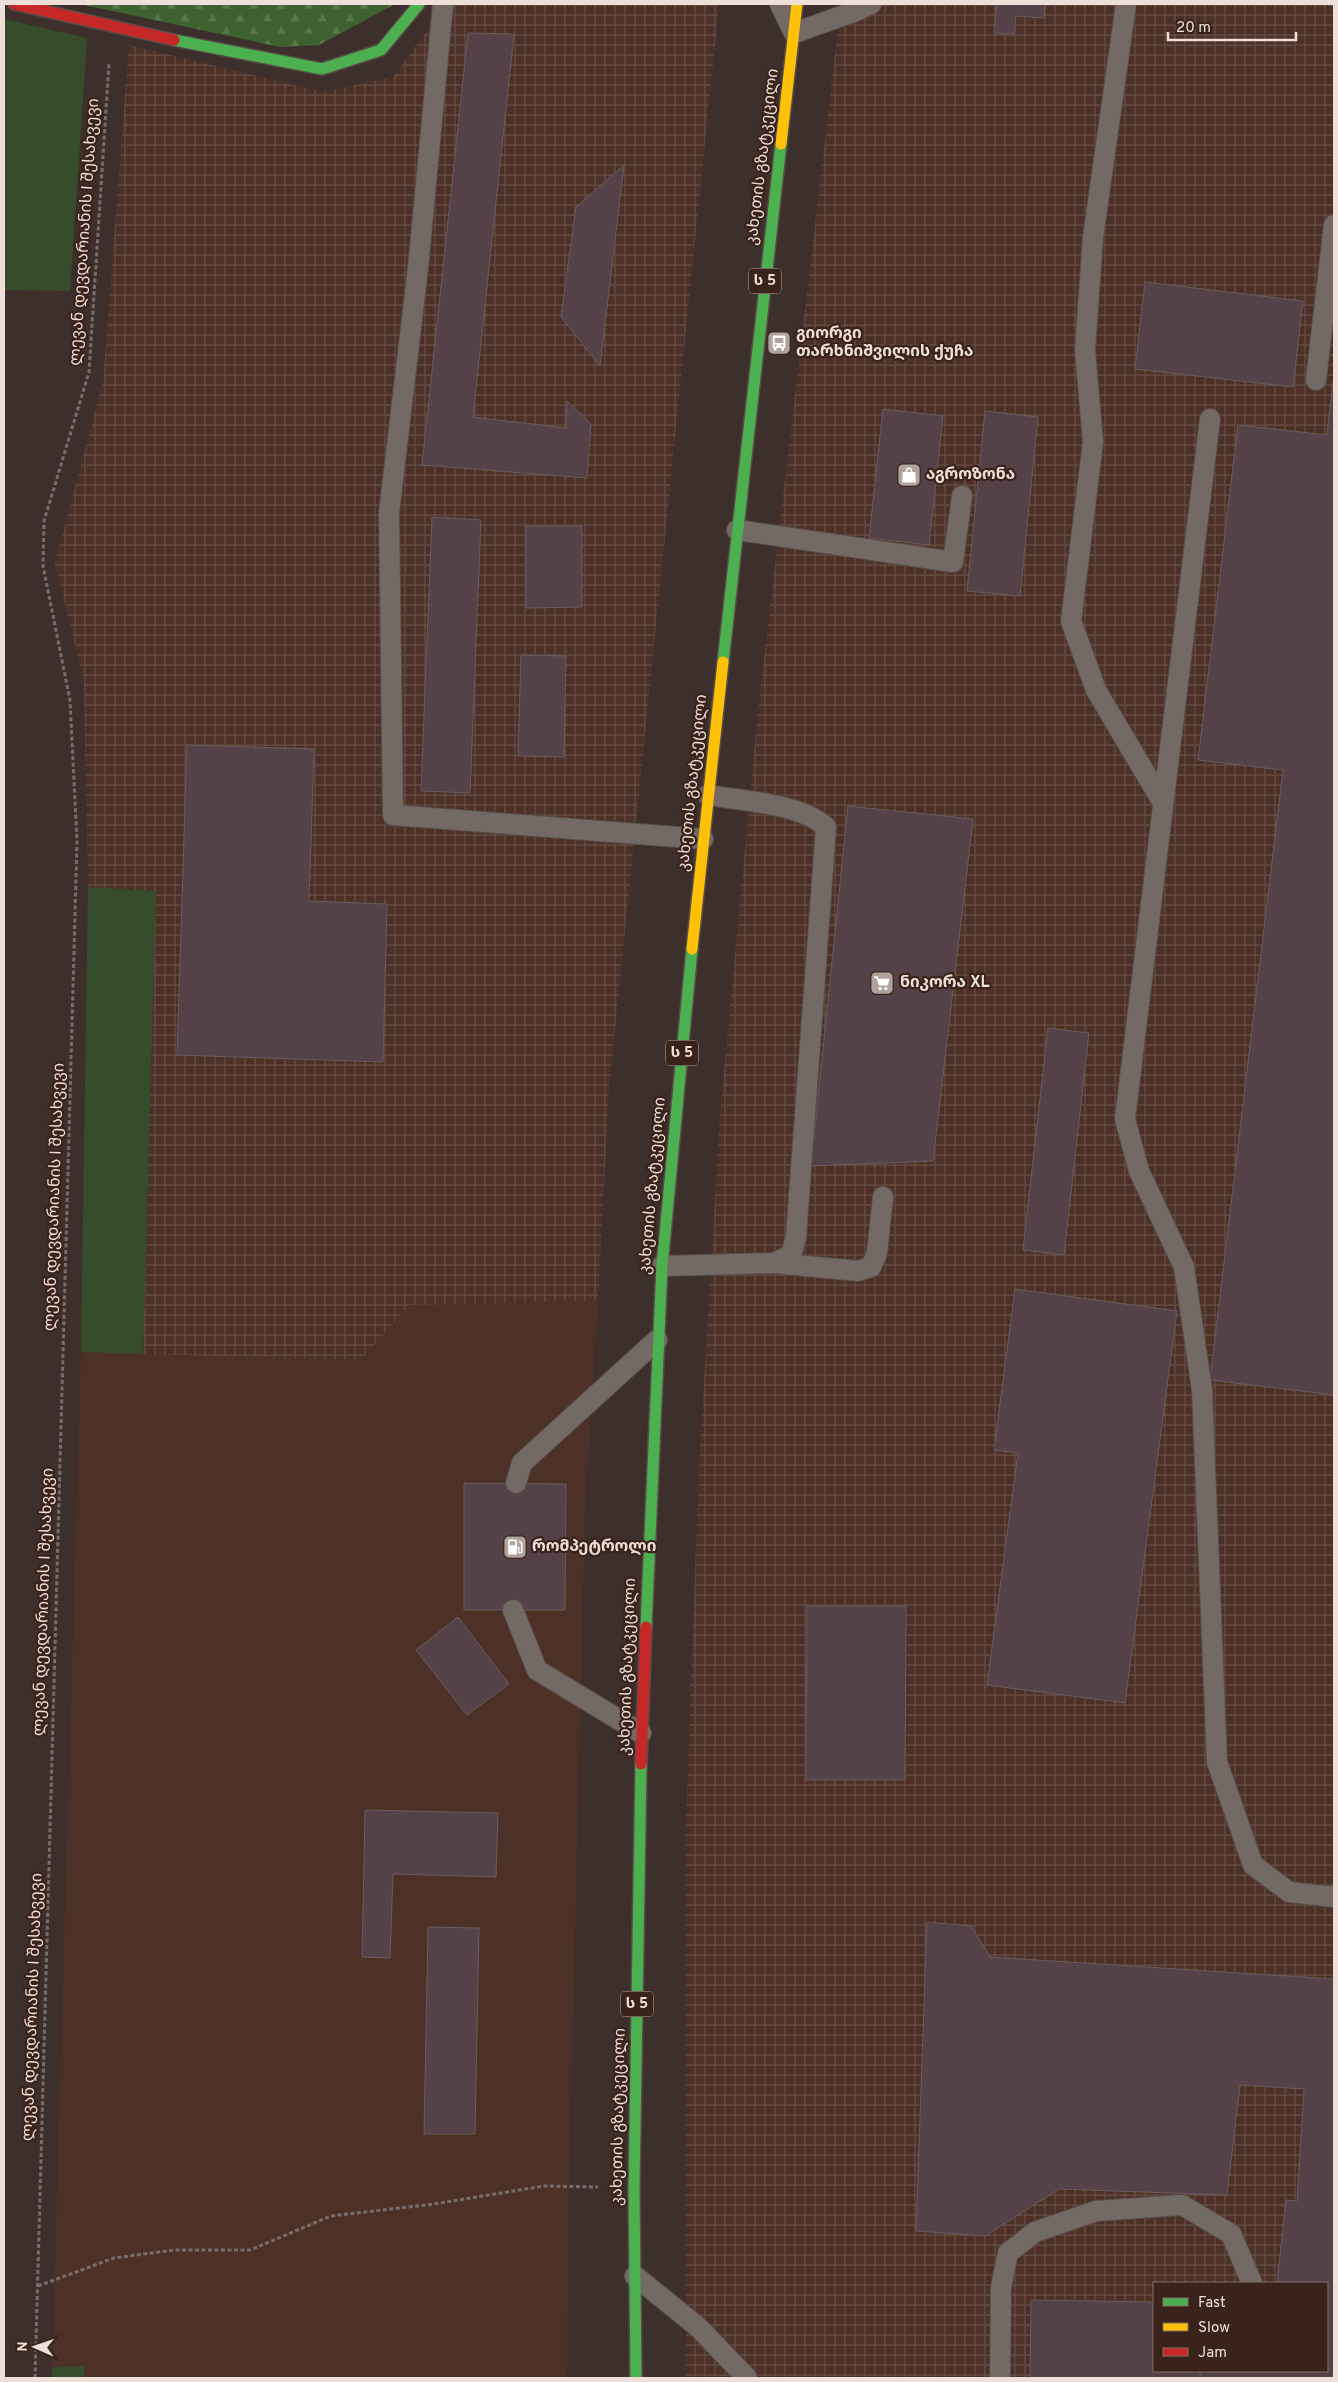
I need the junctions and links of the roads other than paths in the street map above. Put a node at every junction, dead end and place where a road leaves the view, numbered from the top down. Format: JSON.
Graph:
{"nodes":[{"id":1,"x":14,"y":4,"type":"edge"},
{"id":2,"x":419,"y":4,"type":"edge"},
{"id":3,"x":443,"y":4,"type":"edge"},
{"id":4,"x":780,"y":4,"type":"edge"},
{"id":5,"x":797,"y":4,"type":"edge"},
{"id":6,"x":871,"y":4,"type":"edge"},
{"id":7,"x":1126,"y":4,"type":"edge"},
{"id":8,"x":794,"y":32,"type":"junction"},
{"id":9,"x":1334,"y":225,"type":"edge"},
{"id":10,"x":1316,"y":380,"type":"dead end"},
{"id":11,"x":1210,"y":419,"type":"dead end"},
{"id":12,"x":962,"y":496,"type":"dead end"},
{"id":13,"x":737,"y":530,"type":"junction"},
{"id":14,"x":708,"y":795,"type":"junction"},
{"id":15,"x":1163,"y":803,"type":"junction"},
{"id":16,"x":702,"y":840,"type":"junction"},
{"id":17,"x":883,"y":1197,"type":"dead end"},
{"id":18,"x":774,"y":1263,"type":"junction"},
{"id":19,"x":662,"y":1266,"type":"junction"},
{"id":20,"x":657,"y":1340,"type":"junction"},
{"id":21,"x":516,"y":1483,"type":"dead end"},
{"id":22,"x":513,"y":1610,"type":"dead end"},
{"id":23,"x":641,"y":1733,"type":"junction"},
{"id":24,"x":1334,"y":1897,"type":"edge"},
{"id":25,"x":635,"y":2276,"type":"junction"},
{"id":26,"x":1252,"y":2282,"type":"edge"},
{"id":27,"x":636,"y":2378,"type":"edge"},
{"id":28,"x":747,"y":2378,"type":"edge"},
{"id":29,"x":1000,"y":2378,"type":"edge"}],
"edges":[{"from":1,"to":2,"type":"main road"},
{"from":3,"to":16,"type":"lane"},
{"from":4,"to":8,"type":"lane"},
{"from":5,"to":8,"type":"main road","name":"კახეთის გზატკეცილი","number":"ს 5"},
{"from":6,"to":8,"type":"lane"},
{"from":7,"to":15,"type":"lane"},
{"from":8,"to":13,"type":"main road","name":"კახეთის გზატკეცილი","number":"ს 5"},
{"from":9,"to":10,"type":"lane"},
{"from":11,"to":15,"type":"lane"},
{"from":12,"to":13,"type":"lane"},
{"from":13,"to":14,"type":"main road","name":"კახეთის გზატკეცილი","number":"ს 5"},
{"from":14,"to":16,"type":"main road","name":"კახეთის გზატკეცილი","number":"ს 5"},
{"from":14,"to":18,"type":"lane"},
{"from":15,"to":24,"type":"lane"},
{"from":16,"to":19,"type":"main road","name":"კახეთის გზატკეცილი","number":"ს 5"},
{"from":17,"to":18,"type":"lane"},
{"from":18,"to":19,"type":"lane"},
{"from":19,"to":20,"type":"main road","name":"კახეთის გზატკეცილი","number":"ს 5"},
{"from":20,"to":21,"type":"lane"},
{"from":20,"to":23,"type":"main road","name":"კახეთის გზატკეცილი","number":"ს 5"},
{"from":22,"to":23,"type":"lane"},
{"from":23,"to":25,"type":"main road","name":"კახეთის გზატკეცილი","number":"ს 5"},
{"from":25,"to":27,"type":"main road","name":"კახეთის გზატკეცილი","number":"ს 5"},
{"from":25,"to":28,"type":"lane"},
{"from":26,"to":29,"type":"lane"}]}
